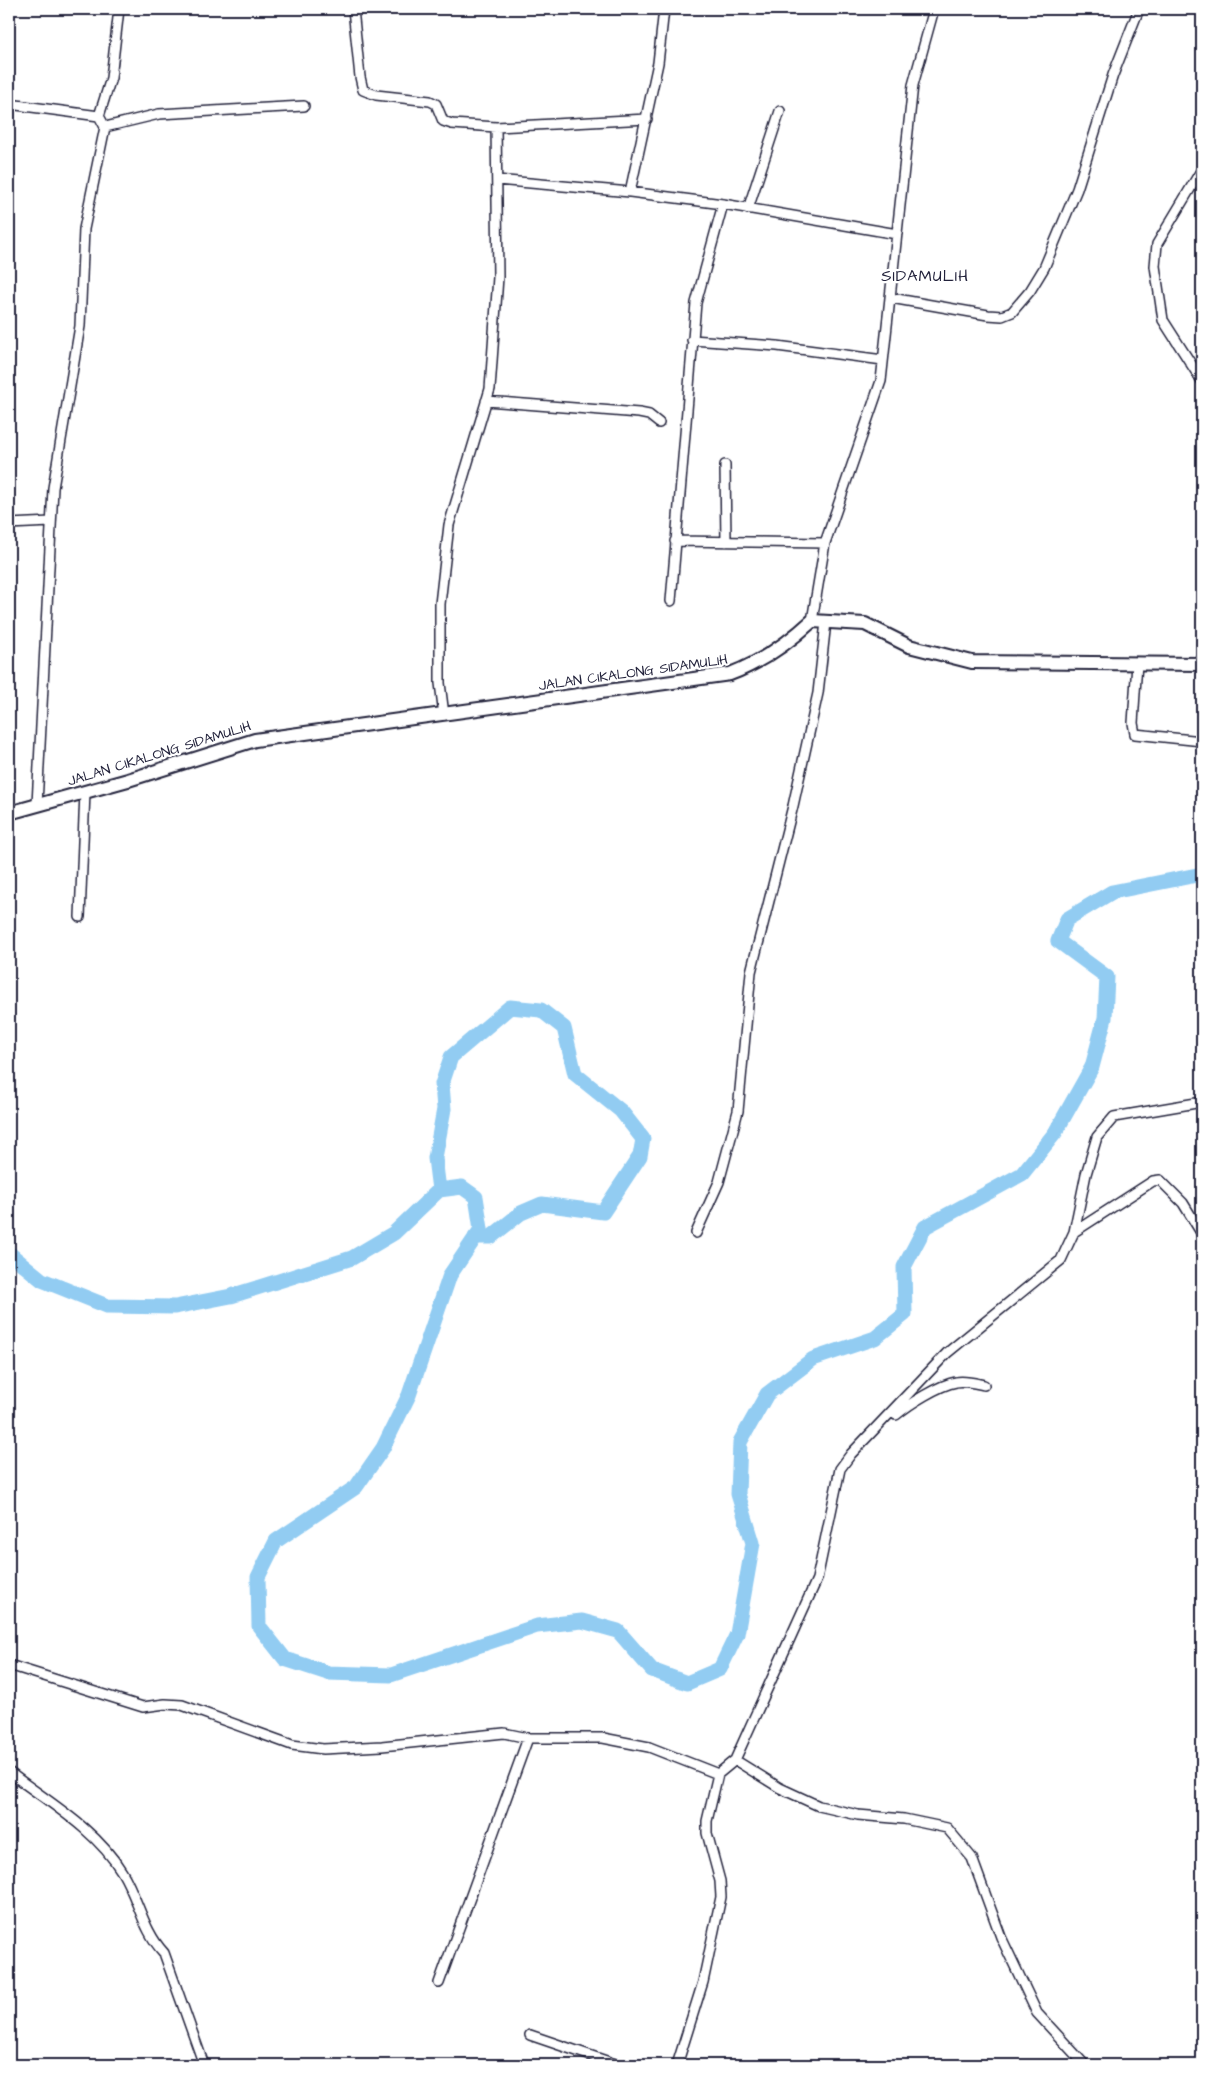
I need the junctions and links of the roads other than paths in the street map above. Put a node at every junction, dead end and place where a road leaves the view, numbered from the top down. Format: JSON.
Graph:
{"nodes":[{"id":1,"x":119,"y":9,"type":"edge"},
{"id":2,"x":353,"y":9,"type":"edge"},
{"id":3,"x":664,"y":9,"type":"edge"},
{"id":4,"x":934,"y":9,"type":"edge"},
{"id":5,"x":1139,"y":9,"type":"edge"},
{"id":6,"x":9,"y":104,"type":"edge"},
{"id":7,"x":304,"y":106,"type":"dead end"},
{"id":8,"x":780,"y":111,"type":"dead end"},
{"id":9,"x":100,"y":116,"type":"junction"},
{"id":10,"x":646,"y":119,"type":"junction"},
{"id":11,"x":105,"y":127,"type":"junction"},
{"id":12,"x":496,"y":127,"type":"junction"},
{"id":13,"x":1202,"y":169,"type":"edge"},
{"id":14,"x":497,"y":180,"type":"junction"},
{"id":15,"x":630,"y":192,"type":"junction"},
{"id":16,"x":724,"y":204,"type":"junction"},
{"id":17,"x":748,"y":210,"type":"junction"},
{"id":18,"x":897,"y":234,"type":"junction"},
{"id":19,"x":891,"y":298,"type":"junction"},
{"id":20,"x":692,"y":340,"type":"junction"},
{"id":21,"x":883,"y":360,"type":"junction"},
{"id":22,"x":1202,"y":381,"type":"edge"},
{"id":23,"x":486,"y":401,"type":"junction"},
{"id":24,"x":659,"y":423,"type":"dead end"},
{"id":25,"x":725,"y":466,"type":"dead end"},
{"id":26,"x":51,"y":522,"type":"junction"},
{"id":27,"x":9,"y":524,"type":"edge"},
{"id":28,"x":675,"y":541,"type":"junction"},
{"id":29,"x":726,"y":542,"type":"junction"},
{"id":30,"x":825,"y":544,"type":"junction"},
{"id":31,"x":671,"y":601,"type":"dead end"},
{"id":32,"x":812,"y":621,"type":"junction"},
{"id":33,"x":826,"y":622,"type":"junction"},
{"id":34,"x":1137,"y":663,"type":"junction"},
{"id":35,"x":1202,"y":664,"type":"edge"},
{"id":36,"x":444,"y":715,"type":"junction"},
{"id":37,"x":1202,"y":741,"type":"edge"},
{"id":38,"x":85,"y":792,"type":"junction"},
{"id":39,"x":37,"y":805,"type":"junction"},
{"id":40,"x":9,"y":812,"type":"edge"},
{"id":41,"x":80,"y":917,"type":"dead end"},
{"id":42,"x":1202,"y":1102,"type":"edge"},
{"id":43,"x":1074,"y":1232,"type":"junction"},
{"id":44,"x":696,"y":1233,"type":"dead end"},
{"id":45,"x":1202,"y":1234,"type":"edge"},
{"id":46,"x":984,"y":1385,"type":"dead end"},
{"id":47,"x":870,"y":1436,"type":"junction"},
{"id":48,"x":9,"y":1664,"type":"edge"},
{"id":49,"x":528,"y":1738,"type":"junction"},
{"id":50,"x":735,"y":1760,"type":"junction"},
{"id":51,"x":9,"y":1772,"type":"edge"},
{"id":52,"x":718,"y":1774,"type":"junction"},
{"id":53,"x":439,"y":1983,"type":"dead end"},
{"id":54,"x":530,"y":2035,"type":"dead end"},
{"id":55,"x":204,"y":2065,"type":"edge"},
{"id":56,"x":618,"y":2065,"type":"edge"},
{"id":57,"x":678,"y":2065,"type":"edge"},
{"id":58,"x":1085,"y":2065,"type":"edge"}],
"edges":[{"from":1,"to":9,"type":"street"},
{"from":2,"to":12,"type":"street"},
{"from":3,"to":10,"type":"street"},
{"from":4,"to":18,"type":"street"},
{"from":5,"to":19,"type":"street"},
{"from":6,"to":9,"type":"street"},
{"from":7,"to":11,"type":"street"},
{"from":8,"to":17,"type":"street"},
{"from":9,"to":11,"type":"street"},
{"from":10,"to":12,"type":"street"},
{"from":10,"to":15,"type":"street"},
{"from":11,"to":26,"type":"street"},
{"from":12,"to":14,"type":"street"},
{"from":13,"to":22,"type":"street"},
{"from":14,"to":15,"type":"street"},
{"from":14,"to":23,"type":"street"},
{"from":15,"to":16,"type":"street"},
{"from":16,"to":17,"type":"street"},
{"from":16,"to":20,"type":"street"},
{"from":17,"to":18,"type":"street"},
{"from":18,"to":19,"type":"street"},
{"from":19,"to":21,"type":"street"},
{"from":20,"to":21,"type":"street"},
{"from":20,"to":28,"type":"street"},
{"from":21,"to":30,"type":"street"},
{"from":23,"to":24,"type":"street"},
{"from":23,"to":36,"type":"street"},
{"from":25,"to":29,"type":"street"},
{"from":26,"to":27,"type":"street"},
{"from":26,"to":39,"type":"street"},
{"from":28,"to":29,"type":"street"},
{"from":28,"to":31,"type":"street"},
{"from":29,"to":30,"type":"street"},
{"from":30,"to":32,"type":"street"},
{"from":32,"to":33,"type":"street"},
{"from":32,"to":36,"type":"street","name":"JALAN CIKALONG SIDAMULIH"},
{"from":33,"to":34,"type":"street"},
{"from":33,"to":44,"type":"street"},
{"from":34,"to":35,"type":"street"},
{"from":34,"to":37,"type":"street"},
{"from":36,"to":38,"type":"street","name":"JALAN CIKALONG SIDAMULIH"},
{"from":38,"to":39,"type":"street","name":"JALAN CIKALONG SIDAMULIH"},
{"from":38,"to":41,"type":"street"},
{"from":39,"to":40,"type":"street","name":"JALAN CIKALONG SIDAMULIH"},
{"from":42,"to":43,"type":"street"},
{"from":43,"to":45,"type":"street"},
{"from":43,"to":47,"type":"street"},
{"from":46,"to":47,"type":"street"},
{"from":47,"to":50,"type":"street"},
{"from":48,"to":49,"type":"street"},
{"from":49,"to":52,"type":"street"},
{"from":49,"to":53,"type":"street"},
{"from":50,"to":52,"type":"street"},
{"from":50,"to":58,"type":"street"},
{"from":51,"to":55,"type":"street"},
{"from":52,"to":57,"type":"street"},
{"from":54,"to":56,"type":"street"}]}
